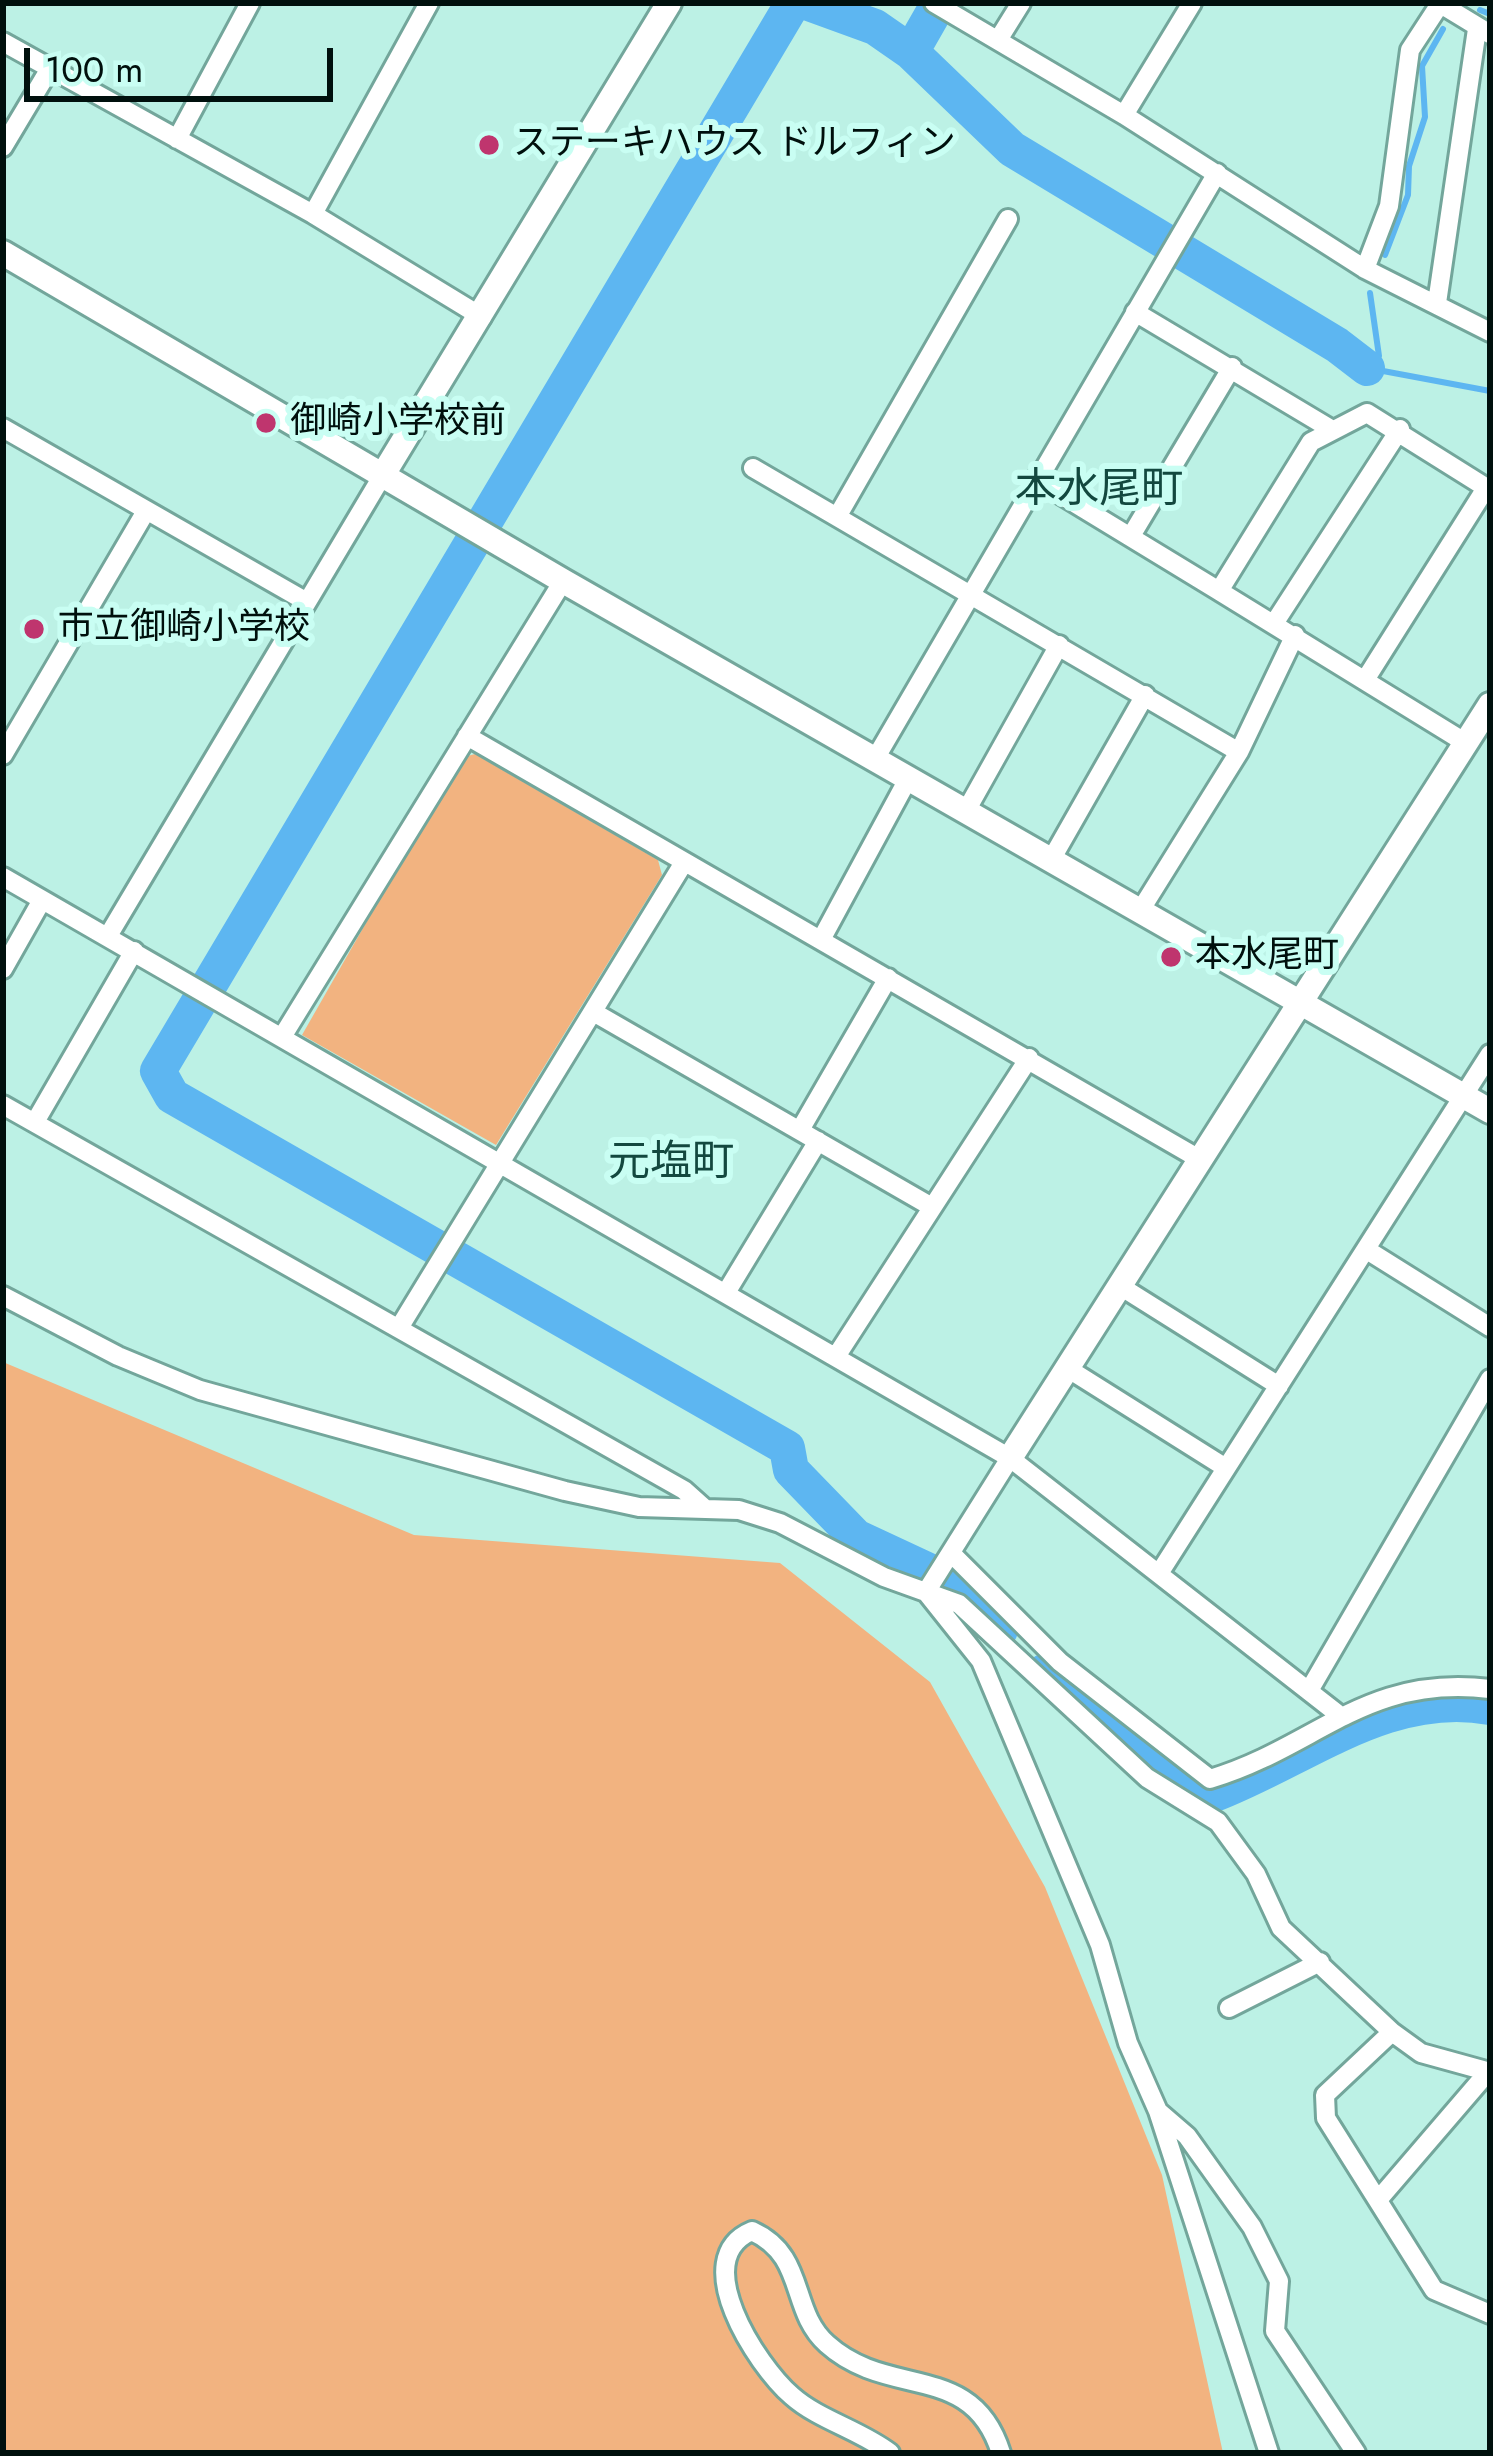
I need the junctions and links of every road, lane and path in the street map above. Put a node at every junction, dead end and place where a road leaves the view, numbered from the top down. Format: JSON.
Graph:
{"nodes":[{"id":1,"x":250,"y":3,"type":"edge"},
{"id":2,"x":429,"y":3,"type":"edge"},
{"id":3,"x":669,"y":3,"type":"edge"},
{"id":4,"x":1021,"y":3,"type":"edge"},
{"id":5,"x":1192,"y":3,"type":"edge"},
{"id":6,"x":1439,"y":3,"type":"edge"},
{"id":7,"x":939,"y":6,"type":"edge"},
{"id":8,"x":1484,"y":31,"type":"edge"},
{"id":9,"x":998,"y":40,"type":"junction"},
{"id":10,"x":3,"y":42,"type":"edge"},
{"id":11,"x":49,"y":70,"type":"junction"},
{"id":12,"x":1124,"y":115,"type":"junction"},
{"id":13,"x":177,"y":139,"type":"junction"},
{"id":14,"x":3,"y":147,"type":"edge"},
{"id":15,"x":1217,"y":173,"type":"junction"},
{"id":16,"x":313,"y":214,"type":"junction"},
{"id":17,"x":1008,"y":219,"type":"dead end"},
{"id":18,"x":3,"y":253,"type":"edge"},
{"id":19,"x":1365,"y":269,"type":"junction"},
{"id":20,"x":1437,"y":303,"type":"junction"},
{"id":21,"x":1135,"y":312,"type":"junction"},
{"id":22,"x":482,"y":317,"type":"junction"},
{"id":23,"x":1490,"y":332,"type":"edge"},
{"id":24,"x":1232,"y":367,"type":"junction"},
{"id":25,"x":3,"y":428,"type":"edge"},
{"id":26,"x":1329,"y":428,"type":"junction"},
{"id":27,"x":1400,"y":429,"type":"junction"},
{"id":28,"x":753,"y":468,"type":"dead end"},
{"id":29,"x":384,"y":473,"type":"junction"},
{"id":30,"x":1035,"y":479,"type":"junction"},
{"id":31,"x":1488,"y":489,"type":"edge"},
{"id":32,"x":146,"y":511,"type":"junction"},
{"id":33,"x":837,"y":517,"type":"junction"},
{"id":34,"x":1131,"y":536,"type":"junction"},
{"id":35,"x":563,"y":581,"type":"junction"},
{"id":36,"x":1219,"y":591,"type":"junction"},
{"id":37,"x":968,"y":592,"type":"junction"},
{"id":38,"x":307,"y":602,"type":"junction"},
{"id":39,"x":1275,"y":622,"type":"junction"},
{"id":40,"x":1295,"y":635,"type":"junction"},
{"id":41,"x":1059,"y":646,"type":"junction"},
{"id":42,"x":1364,"y":680,"type":"junction"},
{"id":43,"x":1145,"y":694,"type":"junction"},
{"id":44,"x":1490,"y":705,"type":"edge"},
{"id":45,"x":467,"y":736,"type":"junction"},
{"id":46,"x":1466,"y":743,"type":"junction"},
{"id":47,"x":1239,"y":752,"type":"junction"},
{"id":48,"x":3,"y":755,"type":"edge"},
{"id":49,"x":875,"y":760,"type":"junction"},
{"id":50,"x":908,"y":778,"type":"junction"},
{"id":51,"x":966,"y":811,"type":"junction"},
{"id":52,"x":1051,"y":860,"type":"junction"},
{"id":53,"x":683,"y":864,"type":"junction"},
{"id":54,"x":3,"y":877,"type":"edge"},
{"id":55,"x":42,"y":900,"type":"junction"},
{"id":56,"x":1140,"y":911,"type":"junction"},
{"id":57,"x":108,"y":936,"type":"junction"},
{"id":58,"x":822,"y":938,"type":"junction"},
{"id":59,"x":134,"y":951,"type":"junction"},
{"id":60,"x":3,"y":969,"type":"edge"},
{"id":61,"x":888,"y":977,"type":"junction"},
{"id":62,"x":1301,"y":1003,"type":"junction"},
{"id":63,"x":595,"y":1013,"type":"junction"},
{"id":64,"x":282,"y":1037,"type":"junction"},
{"id":65,"x":1490,"y":1054,"type":"edge"},
{"id":66,"x":1029,"y":1058,"type":"junction"},
{"id":67,"x":1466,"y":1097,"type":"junction"},
{"id":68,"x":3,"y":1105,"type":"edge"},
{"id":69,"x":1490,"y":1111,"type":"edge"},
{"id":70,"x":35,"y":1122,"type":"junction"},
{"id":71,"x":800,"y":1130,"type":"junction"},
{"id":72,"x":818,"y":1141,"type":"junction"},
{"id":73,"x":1201,"y":1160,"type":"junction"},
{"id":74,"x":499,"y":1166,"type":"junction"},
{"id":75,"x":932,"y":1208,"type":"junction"},
{"id":76,"x":1367,"y":1250,"type":"junction"},
{"id":77,"x":1120,"y":1286,"type":"junction"},
{"id":78,"x":727,"y":1291,"type":"junction"},
{"id":79,"x":3,"y":1296,"type":"edge"},
{"id":80,"x":1490,"y":1327,"type":"edge"},
{"id":81,"x":399,"y":1328,"type":"junction"},
{"id":82,"x":837,"y":1355,"type":"junction"},
{"id":83,"x":1067,"y":1368,"type":"junction"},
{"id":84,"x":1490,"y":1379,"type":"edge"},
{"id":85,"x":1280,"y":1385,"type":"junction"},
{"id":86,"x":1010,"y":1458,"type":"junction"},
{"id":87,"x":1226,"y":1468,"type":"junction"},
{"id":88,"x":703,"y":1508,"type":"junction"},
{"id":89,"x":951,"y":1553,"type":"junction"},
{"id":90,"x":1160,"y":1572,"type":"junction"},
{"id":91,"x":926,"y":1592,"type":"junction"},
{"id":92,"x":1310,"y":1689,"type":"junction"},
{"id":93,"x":1490,"y":1689,"type":"edge"},
{"id":94,"x":1338,"y":1714,"type":"junction"},
{"id":95,"x":1320,"y":1962,"type":"junction"},
{"id":96,"x":1229,"y":2008,"type":"dead end"},
{"id":97,"x":1393,"y":2032,"type":"junction"},
{"id":98,"x":1489,"y":2073,"type":"edge"},
{"id":99,"x":1158,"y":2111,"type":"junction"},
{"id":100,"x":1378,"y":2200,"type":"junction"},
{"id":101,"x":1490,"y":2314,"type":"edge"},
{"id":102,"x":890,"y":2453,"type":"edge"},
{"id":103,"x":1001,"y":2453,"type":"edge"},
{"id":104,"x":1269,"y":2453,"type":"edge"},
{"id":105,"x":1356,"y":2453,"type":"edge"}],
"edges":[{"from":1,"to":13,"type":"street"},
{"from":2,"to":16,"type":"street"},
{"from":3,"to":22,"type":"street"},
{"from":4,"to":9,"type":"street"},
{"from":5,"to":12,"type":"street"},
{"from":6,"to":8,"type":"street"},
{"from":6,"to":19,"type":"street"},
{"from":7,"to":9,"type":"street"},
{"from":8,"to":20,"type":"street"},
{"from":9,"to":12,"type":"street"},
{"from":10,"to":11,"type":"street"},
{"from":11,"to":13,"type":"street"},
{"from":11,"to":14,"type":"street"},
{"from":12,"to":15,"type":"street"},
{"from":13,"to":16,"type":"street"},
{"from":15,"to":19,"type":"street"},
{"from":15,"to":21,"type":"street"},
{"from":16,"to":22,"type":"street"},
{"from":17,"to":33,"type":"street"},
{"from":18,"to":29,"type":"street"},
{"from":19,"to":20,"type":"street"},
{"from":20,"to":23,"type":"street"},
{"from":21,"to":24,"type":"street"},
{"from":21,"to":30,"type":"street"},
{"from":22,"to":29,"type":"street"},
{"from":24,"to":26,"type":"street"},
{"from":24,"to":34,"type":"street"},
{"from":25,"to":32,"type":"street"},
{"from":26,"to":27,"type":"street"},
{"from":26,"to":36,"type":"street"},
{"from":27,"to":31,"type":"street"},
{"from":27,"to":39,"type":"street"},
{"from":28,"to":33,"type":"street"},
{"from":29,"to":35,"type":"street"},
{"from":29,"to":38,"type":"street"},
{"from":30,"to":34,"type":"street"},
{"from":30,"to":37,"type":"street"},
{"from":31,"to":42,"type":"street"},
{"from":32,"to":38,"type":"street"},
{"from":32,"to":48,"type":"street"},
{"from":33,"to":37,"type":"street"},
{"from":34,"to":36,"type":"street"},
{"from":35,"to":45,"type":"street"},
{"from":35,"to":49,"type":"street"},
{"from":36,"to":39,"type":"street"},
{"from":37,"to":41,"type":"street"},
{"from":37,"to":49,"type":"street"},
{"from":38,"to":57,"type":"street"},
{"from":39,"to":40,"type":"street"},
{"from":40,"to":42,"type":"street"},
{"from":40,"to":47,"type":"street"},
{"from":41,"to":43,"type":"street"},
{"from":41,"to":51,"type":"street"},
{"from":42,"to":46,"type":"street"},
{"from":43,"to":47,"type":"street"},
{"from":43,"to":52,"type":"street"},
{"from":44,"to":46,"type":"street"},
{"from":45,"to":53,"type":"street"},
{"from":45,"to":64,"type":"street"},
{"from":46,"to":62,"type":"street"},
{"from":47,"to":56,"type":"street"},
{"from":49,"to":50,"type":"street"},
{"from":50,"to":51,"type":"street"},
{"from":50,"to":58,"type":"street"},
{"from":51,"to":52,"type":"street"},
{"from":52,"to":56,"type":"street"},
{"from":53,"to":58,"type":"street"},
{"from":53,"to":63,"type":"street"},
{"from":54,"to":55,"type":"street"},
{"from":55,"to":57,"type":"street"},
{"from":55,"to":60,"type":"street"},
{"from":56,"to":62,"type":"street"},
{"from":57,"to":59,"type":"street"},
{"from":58,"to":61,"type":"street"},
{"from":59,"to":64,"type":"street"},
{"from":59,"to":70,"type":"street"},
{"from":61,"to":66,"type":"street"},
{"from":61,"to":71,"type":"street"},
{"from":62,"to":67,"type":"street"},
{"from":62,"to":73,"type":"street"},
{"from":63,"to":71,"type":"street"},
{"from":63,"to":74,"type":"street"},
{"from":64,"to":74,"type":"street"},
{"from":65,"to":67,"type":"street"},
{"from":66,"to":73,"type":"street"},
{"from":66,"to":75,"type":"street"},
{"from":67,"to":69,"type":"street"},
{"from":67,"to":76,"type":"street"},
{"from":68,"to":70,"type":"street"},
{"from":70,"to":81,"type":"street"},
{"from":71,"to":72,"type":"street"},
{"from":72,"to":75,"type":"street"},
{"from":72,"to":78,"type":"street"},
{"from":73,"to":77,"type":"street"},
{"from":74,"to":78,"type":"street"},
{"from":74,"to":81,"type":"street"},
{"from":75,"to":82,"type":"street"},
{"from":76,"to":80,"type":"street"},
{"from":76,"to":85,"type":"street"},
{"from":77,"to":83,"type":"street"},
{"from":77,"to":85,"type":"street"},
{"from":78,"to":82,"type":"street"},
{"from":79,"to":88,"type":"street"},
{"from":81,"to":88,"type":"street"},
{"from":82,"to":86,"type":"street"},
{"from":83,"to":86,"type":"street"},
{"from":83,"to":87,"type":"street"},
{"from":84,"to":92,"type":"street"},
{"from":85,"to":87,"type":"street"},
{"from":86,"to":89,"type":"street"},
{"from":86,"to":90,"type":"street"},
{"from":87,"to":90,"type":"street"},
{"from":88,"to":91,"type":"street"},
{"from":89,"to":91,"type":"street"},
{"from":89,"to":94,"type":"street"},
{"from":90,"to":92,"type":"street"},
{"from":91,"to":95,"type":"street"},
{"from":91,"to":99,"type":"street"},
{"from":92,"to":94,"type":"street"},
{"from":93,"to":94,"type":"street"},
{"from":95,"to":96,"type":"street"},
{"from":95,"to":97,"type":"street"},
{"from":97,"to":98,"type":"street"},
{"from":97,"to":100,"type":"street"},
{"from":98,"to":100,"type":"street"},
{"from":99,"to":104,"type":"street"},
{"from":99,"to":105,"type":"street"},
{"from":100,"to":101,"type":"street"},
{"from":102,"to":103,"type":"street"}]}
